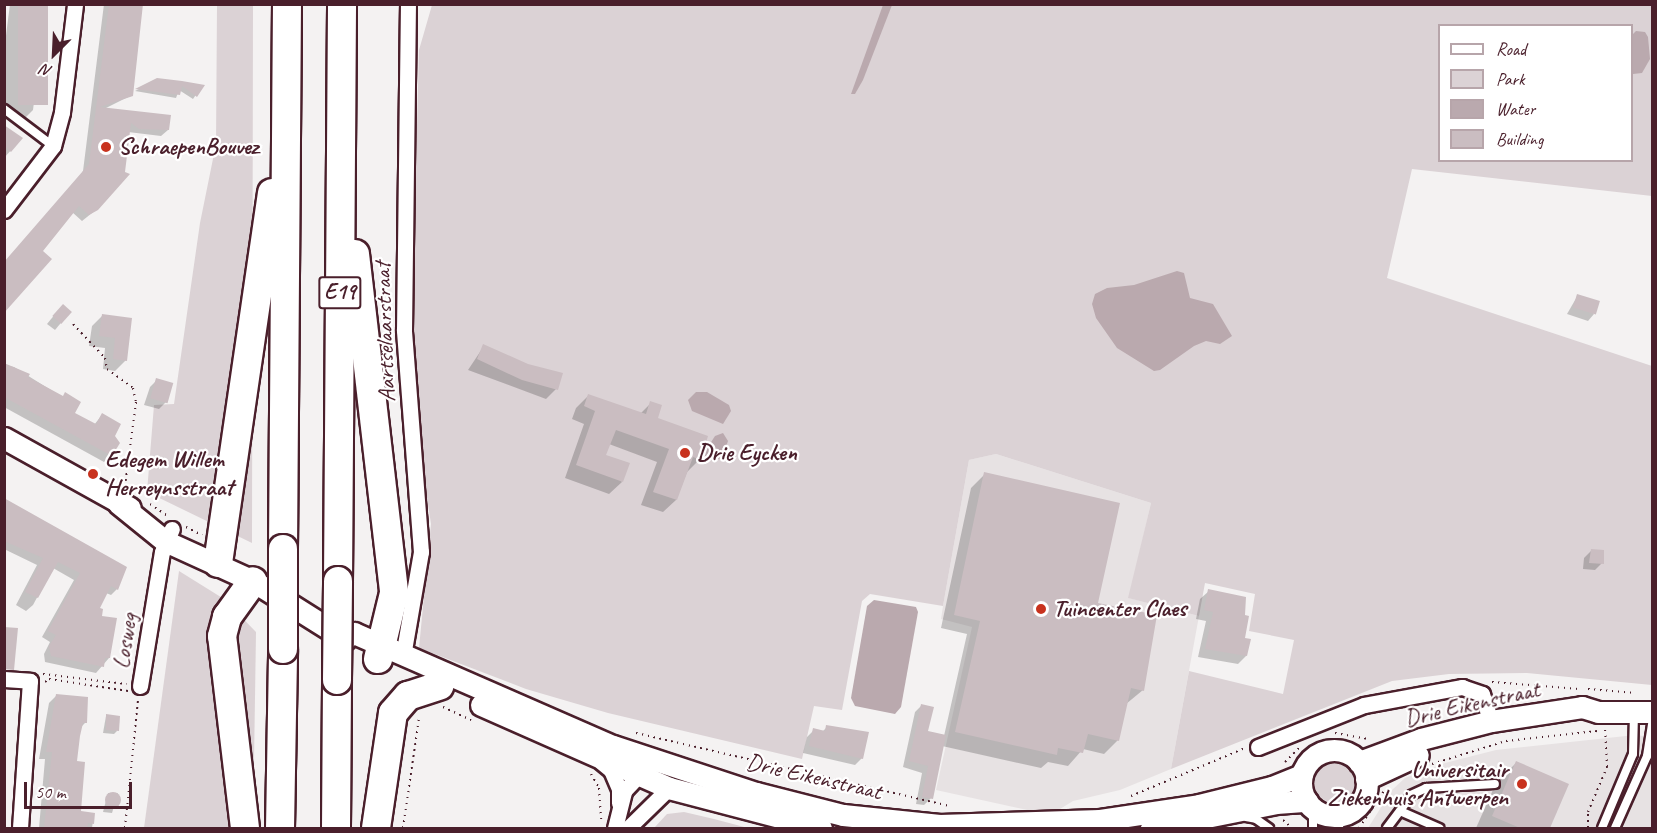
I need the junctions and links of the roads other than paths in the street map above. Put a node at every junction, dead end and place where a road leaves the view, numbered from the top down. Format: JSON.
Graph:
{"nodes":[{"id":1,"x":75,"y":4,"type":"edge"},
{"id":2,"x":287,"y":4,"type":"edge"},
{"id":3,"x":342,"y":4,"type":"edge"},
{"id":4,"x":408,"y":4,"type":"edge"},
{"id":5,"x":4,"y":109,"type":"edge"},
{"id":6,"x":286,"y":112,"type":"junction"},
{"id":7,"x":341,"y":130,"type":"junction"},
{"id":8,"x":53,"y":146,"type":"junction"},
{"id":9,"x":4,"y":210,"type":"edge"},
{"id":10,"x":4,"y":438,"type":"edge"},
{"id":11,"x":169,"y":535,"type":"junction"},
{"id":12,"x":218,"y":563,"type":"junction"},
{"id":13,"x":253,"y":581,"type":"junction"},
{"id":14,"x":388,"y":654,"type":"junction"},
{"id":15,"x":4,"y":679,"type":"edge"},
{"id":16,"x":140,"y":686,"type":"road end"},
{"id":17,"x":439,"y":686,"type":"junction"},
{"id":18,"x":1642,"y":706,"type":"edge"},
{"id":19,"x":1491,"y":721,"type":"junction"},
{"id":20,"x":1602,"y":721,"type":"junction"},
{"id":21,"x":1653,"y":723,"type":"edge"},
{"id":22,"x":1258,"y":747,"type":"road end"},
{"id":23,"x":590,"y":764,"type":"junction"},
{"id":24,"x":1362,"y":770,"type":"junction"},
{"id":25,"x":1302,"y":775,"type":"junction"},
{"id":26,"x":637,"y":777,"type":"junction"},
{"id":27,"x":730,"y":784,"type":"junction"},
{"id":28,"x":1495,"y":784,"type":"dead end"},
{"id":29,"x":669,"y":788,"type":"junction"},
{"id":30,"x":618,"y":803,"type":"junction"},
{"id":31,"x":1400,"y":811,"type":"junction"},
{"id":32,"x":1311,"y":812,"type":"edge"},
{"id":33,"x":1230,"y":813,"type":"junction"},
{"id":34,"x":1347,"y":824,"type":"edge"},
{"id":35,"x":980,"y":827,"type":"edge"},
{"id":36,"x":20,"y":828,"type":"edge"},
{"id":37,"x":245,"y":828,"type":"edge"},
{"id":38,"x":280,"y":828,"type":"edge"},
{"id":39,"x":336,"y":828,"type":"edge"},
{"id":40,"x":376,"y":828,"type":"edge"},
{"id":41,"x":608,"y":828,"type":"edge"},
{"id":42,"x":628,"y":828,"type":"edge"},
{"id":43,"x":821,"y":828,"type":"edge"},
{"id":44,"x":1151,"y":828,"type":"edge"},
{"id":45,"x":1269,"y":828,"type":"edge"},
{"id":46,"x":1387,"y":828,"type":"edge"},
{"id":47,"x":1439,"y":828,"type":"edge"},
{"id":48,"x":1602,"y":828,"type":"edge"},
{"id":49,"x":1615,"y":828,"type":"edge"}],
"edges":[{"from":1,"to":8,"type":"street"},
{"from":2,"to":6,"type":"highway","number":"E19"},
{"from":3,"to":7,"type":"highway","number":"E19"},
{"from":4,"to":14,"type":"street","name":"Aartselaarstraat"},
{"from":5,"to":8,"type":"lane"},
{"from":6,"to":12,"type":"highway"},
{"from":6,"to":38,"type":"highway","number":"E19","bridge":true},
{"from":7,"to":14,"type":"highway"},
{"from":7,"to":39,"type":"highway","number":"E19","bridge":true},
{"from":8,"to":9,"type":"street"},
{"from":10,"to":11,"type":"street","name":"Drie Eikenstraat"},
{"from":11,"to":12,"type":"street","name":"Drie Eikenstraat"},
{"from":11,"to":16,"type":"street","name":"Losweg"},
{"from":12,"to":13,"type":"street","name":"Drie Eikenstraat"},
{"from":13,"to":14,"type":"street","name":"Drie Eikenstraat"},
{"from":13,"to":37,"type":"highway"},
{"from":14,"to":17,"type":"street","name":"Drie Eikenstraat"},
{"from":14,"to":27,"type":"street","name":"Drie Eikenstraat"},
{"from":15,"to":36,"type":"street"},
{"from":17,"to":23,"type":"street","name":"Drie Eikenstraat"},
{"from":17,"to":40,"type":"highway"},
{"from":18,"to":20,"type":"street","name":"Drie Eikenstraat"},
{"from":18,"to":48,"type":"lane"},
{"from":19,"to":20,"type":"street","name":"Drie Eikenstraat"},
{"from":19,"to":22,"type":"street"},
{"from":19,"to":24,"type":"street","name":"Drie Eikenstraat"},
{"from":20,"to":24,"type":"street","name":"Drie Eikenstraat"},
{"from":21,"to":49,"type":"lane"},
{"from":23,"to":26,"type":"street","name":"Drie Eikenstraat"},
{"from":23,"to":30,"type":"street"},
{"from":24,"to":25,"type":"street"},
{"from":24,"to":34,"type":"street"},
{"from":25,"to":32,"type":"street"},
{"from":25,"to":35,"type":"street","name":"Drie Eikenstraat"},
{"from":26,"to":27,"type":"street"},
{"from":26,"to":29,"type":"street","name":"Drie Eikenstraat"},
{"from":26,"to":30,"type":"street"},
{"from":27,"to":35,"type":"street","name":"Drie Eikenstraat"},
{"from":28,"to":31,"type":"lane"},
{"from":29,"to":42,"type":"street"},
{"from":29,"to":43,"type":"street","name":"Drie Eikenstraat"},
{"from":30,"to":41,"type":"street"},
{"from":31,"to":46,"type":"lane"},
{"from":31,"to":47,"type":"lane"},
{"from":32,"to":33,"type":"street"},
{"from":32,"to":34,"type":"street"},
{"from":33,"to":44,"type":"street"},
{"from":33,"to":45,"type":"lane"}]}
